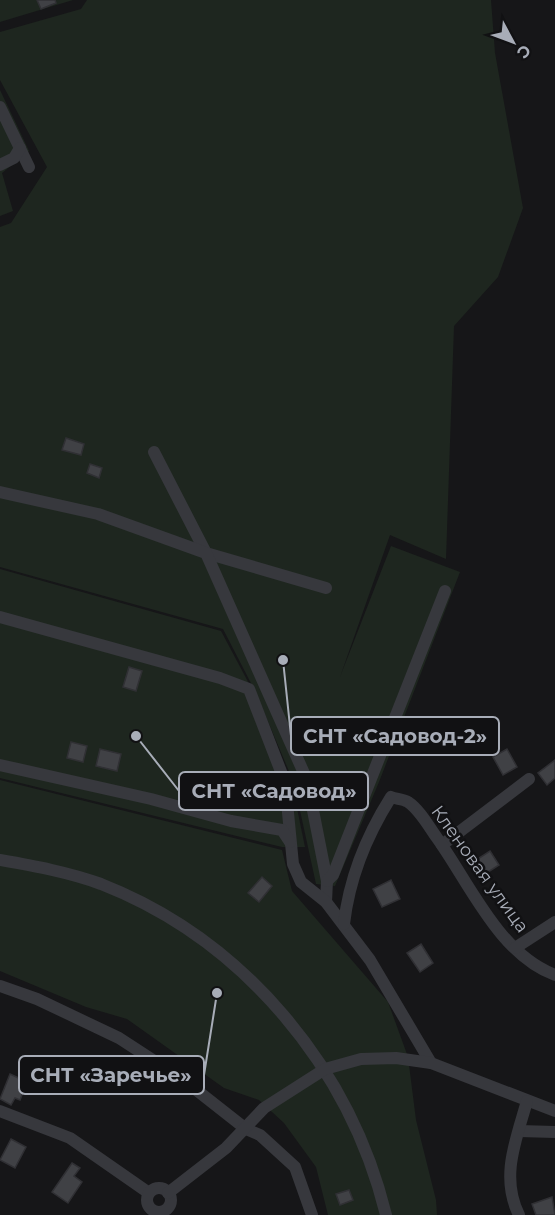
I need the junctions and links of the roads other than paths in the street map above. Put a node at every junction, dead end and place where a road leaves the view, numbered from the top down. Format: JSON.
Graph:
{"nodes":[{"id":1,"x":0,"y":107,"type":"edge"},
{"id":2,"x":20,"y":148,"type":"junction"},
{"id":3,"x":0,"y":165,"type":"edge"},
{"id":4,"x":29,"y":167,"type":"dead end"},
{"id":5,"x":154,"y":452,"type":"dead end"},
{"id":6,"x":0,"y":492,"type":"edge"},
{"id":7,"x":206,"y":553,"type":"junction"},
{"id":8,"x":326,"y":588,"type":"dead end"},
{"id":9,"x":445,"y":591,"type":"dead end"},
{"id":10,"x":0,"y":617,"type":"edge"},
{"id":11,"x":0,"y":765,"type":"edge"},
{"id":12,"x":529,"y":779,"type":"dead end"},
{"id":13,"x":291,"y":843,"type":"junction"},
{"id":14,"x":442,"y":845,"type":"junction"},
{"id":15,"x":0,"y":860,"type":"edge"},
{"id":16,"x":327,"y":881,"type":"junction"},
{"id":17,"x":326,"y":902,"type":"junction"},
{"id":18,"x":555,"y":922,"type":"edge"},
{"id":19,"x":344,"y":924,"type":"junction"},
{"id":20,"x":515,"y":948,"type":"junction"},
{"id":21,"x":555,"y":975,"type":"edge"},
{"id":22,"x":0,"y":986,"type":"edge"},
{"id":23,"x":431,"y":1063,"type":"junction"},
{"id":24,"x":325,"y":1069,"type":"junction"},
{"id":25,"x":527,"y":1101,"type":"junction"},
{"id":26,"x":0,"y":1111,"type":"edge"},
{"id":27,"x":555,"y":1111,"type":"edge"},
{"id":28,"x":246,"y":1129,"type":"junction"},
{"id":29,"x":519,"y":1131,"type":"junction"},
{"id":30,"x":555,"y":1132,"type":"edge"},
{"id":31,"x":149,"y":1193,"type":"junction"},
{"id":32,"x":168,"y":1193,"type":"junction"},
{"id":33,"x":150,"y":1208,"type":"junction"},
{"id":34,"x":167,"y":1213,"type":"edge"},
{"id":35,"x":138,"y":1215,"type":"edge"},
{"id":36,"x":312,"y":1215,"type":"edge"},
{"id":37,"x":386,"y":1215,"type":"edge"},
{"id":38,"x":519,"y":1215,"type":"edge"}],
"edges":[{"from":1,"to":2,"type":"street"},
{"from":2,"to":3,"type":"street"},
{"from":2,"to":4,"type":"street"},
{"from":5,"to":7,"type":"street"},
{"from":6,"to":7,"type":"street"},
{"from":7,"to":8,"type":"street"},
{"from":7,"to":16,"type":"street"},
{"from":9,"to":16,"type":"street"},
{"from":10,"to":13,"type":"street"},
{"from":11,"to":13,"type":"street"},
{"from":12,"to":14,"type":"street"},
{"from":13,"to":17,"type":"street"},
{"from":14,"to":19,"type":"street","name":"Кленовая улица"},
{"from":14,"to":20,"type":"street","name":"Кленовая улица"},
{"from":15,"to":24,"type":"street"},
{"from":16,"to":17,"type":"street"},
{"from":17,"to":19,"type":"street"},
{"from":18,"to":20,"type":"street"},
{"from":19,"to":23,"type":"street"},
{"from":20,"to":21,"type":"street","name":"Кленовая улица"},
{"from":22,"to":28,"type":"street"},
{"from":23,"to":24,"type":"street"},
{"from":23,"to":25,"type":"street"},
{"from":24,"to":28,"type":"street"},
{"from":24,"to":37,"type":"street"},
{"from":25,"to":27,"type":"street"},
{"from":25,"to":29,"type":"street"},
{"from":26,"to":31,"type":"street"},
{"from":28,"to":32,"type":"street"},
{"from":28,"to":36,"type":"street"},
{"from":29,"to":30,"type":"street"},
{"from":29,"to":38,"type":"street"},
{"from":31,"to":32,"type":"street"},
{"from":31,"to":33,"type":"street"},
{"from":32,"to":34,"type":"street"},
{"from":33,"to":34,"type":"street"},
{"from":33,"to":35,"type":"street"}]}
